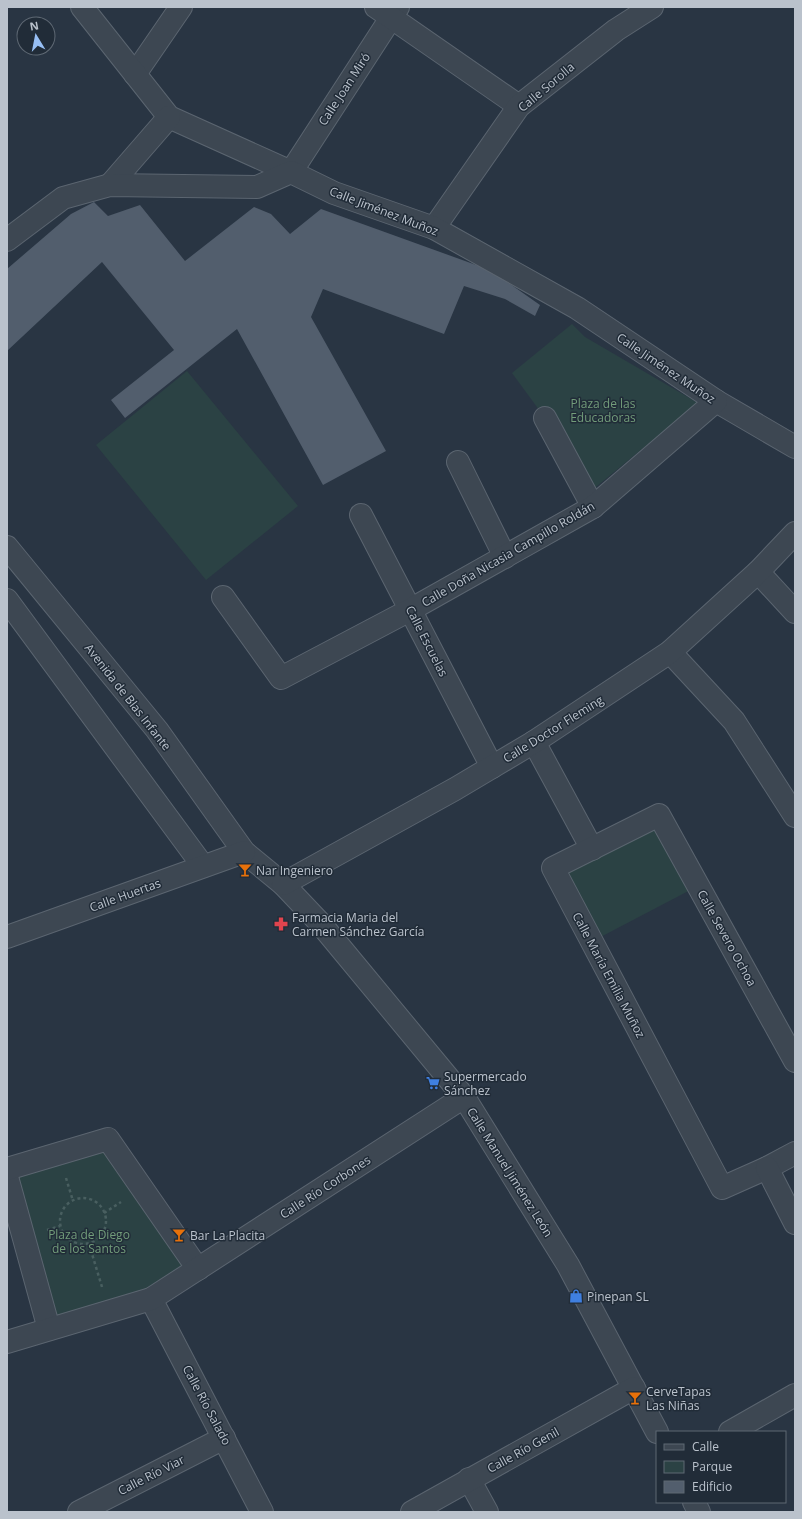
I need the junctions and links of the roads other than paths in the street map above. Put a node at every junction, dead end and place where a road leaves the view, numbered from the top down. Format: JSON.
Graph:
{"nodes":[{"id":1,"x":82,"y":7,"type":"edge"},
{"id":2,"x":181,"y":7,"type":"edge"},
{"id":3,"x":652,"y":7,"type":"edge"},
{"id":4,"x":388,"y":10,"type":"edge"},
{"id":5,"x":136,"y":74,"type":"junction"},
{"id":6,"x":519,"y":106,"type":"junction"},
{"id":7,"x":169,"y":117,"type":"junction"},
{"id":8,"x":291,"y":172,"type":"junction"},
{"id":9,"x":110,"y":185,"type":"junction"},
{"id":10,"x":434,"y":228,"type":"junction"},
{"id":11,"x":10,"y":232,"type":"edge"},
{"id":12,"x":716,"y":401,"type":"junction"},
{"id":13,"x":545,"y":418,"type":"dead end"},
{"id":14,"x":795,"y":447,"type":"edge"},
{"id":15,"x":458,"y":462,"type":"dead end"},
{"id":16,"x":593,"y":508,"type":"junction"},
{"id":17,"x":361,"y":515,"type":"dead end"},
{"id":18,"x":795,"y":533,"type":"edge"},
{"id":19,"x":7,"y":546,"type":"edge"},
{"id":20,"x":505,"y":557,"type":"junction"},
{"id":21,"x":758,"y":572,"type":"junction"},
{"id":22,"x":223,"y":597,"type":"dead end"},
{"id":23,"x":7,"y":600,"type":"edge"},
{"id":24,"x":410,"y":610,"type":"junction"},
{"id":25,"x":795,"y":612,"type":"edge"},
{"id":26,"x":670,"y":652,"type":"junction"},
{"id":27,"x":534,"y":742,"type":"junction"},
{"id":28,"x":492,"y":767,"type":"junction"},
{"id":29,"x":659,"y":815,"type":"joint"},
{"id":30,"x":795,"y":816,"type":"edge"},
{"id":31,"x":592,"y":849,"type":"junction"},
{"id":32,"x":244,"y":852,"type":"junction"},
{"id":33,"x":203,"y":866,"type":"junction"},
{"id":34,"x":283,"y":884,"type":"junction"},
{"id":35,"x":7,"y":937,"type":"edge"},
{"id":36,"x":795,"y":1061,"type":"edge"},
{"id":37,"x":464,"y":1098,"type":"junction"},
{"id":38,"x":795,"y":1153,"type":"edge"},
{"id":39,"x":767,"y":1168,"type":"junction"},
{"id":40,"x":7,"y":1169,"type":"edge"},
{"id":41,"x":7,"y":1177,"type":"edge"},
{"id":42,"x":795,"y":1223,"type":"edge"},
{"id":43,"x":198,"y":1269,"type":"junction"},
{"id":44,"x":151,"y":1299,"type":"junction"},
{"id":45,"x":49,"y":1330,"type":"junction"},
{"id":46,"x":7,"y":1342,"type":"edge"},
{"id":47,"x":634,"y":1388,"type":"junction"},
{"id":48,"x":795,"y":1395,"type":"edge"},
{"id":49,"x":656,"y":1431,"type":"edge"},
{"id":50,"x":732,"y":1431,"type":"edge"},
{"id":51,"x":224,"y":1438,"type":"junction"},
{"id":52,"x":469,"y":1480,"type":"junction"},
{"id":53,"x":694,"y":1503,"type":"edge"},
{"id":54,"x":78,"y":1512,"type":"edge"},
{"id":55,"x":262,"y":1512,"type":"edge"},
{"id":56,"x":412,"y":1512,"type":"edge"},
{"id":57,"x":487,"y":1512,"type":"edge"},
{"id":58,"x":699,"y":1512,"type":"edge"}],
"edges":[{"from":1,"to":5,"type":"street"},
{"from":2,"to":5,"type":"street"},
{"from":3,"to":6,"type":"street","name":"Calle Sorolla"},
{"from":4,"to":6,"type":"street"},
{"from":4,"to":8,"type":"street","name":"Calle Joan Miró"},
{"from":5,"to":7,"type":"street"},
{"from":6,"to":10,"type":"street","name":"Calle Sorolla"},
{"from":7,"to":8,"type":"street","name":"Calle Jiménez Muñoz"},
{"from":7,"to":9,"type":"street"},
{"from":8,"to":9,"type":"street"},
{"from":8,"to":10,"type":"street","name":"Calle Jiménez Muñoz"},
{"from":9,"to":11,"type":"street"},
{"from":10,"to":12,"type":"street","name":"Calle Jiménez Muñoz"},
{"from":12,"to":14,"type":"street","name":"Calle Jiménez Muñoz"},
{"from":12,"to":16,"type":"street","name":"Calle Doña Nicasia Campillo Roldán"},
{"from":13,"to":16,"type":"street"},
{"from":15,"to":20,"type":"street"},
{"from":16,"to":20,"type":"street","name":"Calle Doña Nicasia Campillo Roldán"},
{"from":17,"to":24,"type":"street","name":"Calle Escuelas"},
{"from":18,"to":21,"type":"street","name":"Calle Doctor Fleming"},
{"from":19,"to":32,"type":"street","name":"Avenida de Blas Infante"},
{"from":20,"to":24,"type":"street","name":"Calle Doña Nicasia Campillo Roldán"},
{"from":21,"to":25,"type":"street"},
{"from":21,"to":26,"type":"street","name":"Calle Doctor Fleming"},
{"from":22,"to":24,"type":"street","name":"Calle Doña Nicasia Campillo Roldán"},
{"from":23,"to":33,"type":"street"},
{"from":24,"to":28,"type":"street","name":"Calle Escuelas"},
{"from":26,"to":27,"type":"street","name":"Calle Doctor Fleming"},
{"from":26,"to":30,"type":"street"},
{"from":27,"to":28,"type":"street","name":"Calle Doctor Fleming"},
{"from":27,"to":31,"type":"street"},
{"from":28,"to":34,"type":"street","name":"Calle Doctor Fleming"},
{"from":29,"to":31,"type":"street","name":"Calle María Emilia Muñoz"},
{"from":29,"to":36,"type":"street","name":"Calle Severo Ochoa"},
{"from":31,"to":39,"type":"street","name":"Calle María Emilia Muñoz"},
{"from":32,"to":33,"type":"street","name":"Calle Huertas"},
{"from":32,"to":34,"type":"street","name":"Calle Manuel Jiménez León"},
{"from":33,"to":35,"type":"street","name":"Calle Huertas"},
{"from":34,"to":37,"type":"street","name":"Calle Manuel Jiménez León"},
{"from":37,"to":43,"type":"street","name":"Calle Río Corbones"},
{"from":37,"to":47,"type":"street","name":"Calle Manuel Jiménez León"},
{"from":38,"to":39,"type":"street"},
{"from":39,"to":42,"type":"street"},
{"from":40,"to":43,"type":"street"},
{"from":41,"to":45,"type":"street"},
{"from":43,"to":44,"type":"street","name":"Calle Río Corbones"},
{"from":44,"to":45,"type":"street","name":"Calle Río Corbones"},
{"from":44,"to":51,"type":"street","name":"Calle Río Salado"},
{"from":45,"to":46,"type":"street","name":"Calle Río Corbones"},
{"from":47,"to":49,"type":"street","name":"Calle Manuel Jiménez León"},
{"from":47,"to":52,"type":"street","name":"Calle Río Genil"},
{"from":48,"to":50,"type":"street"},
{"from":51,"to":54,"type":"street","name":"Calle Río Viar"},
{"from":51,"to":55,"type":"street","name":"Calle Río Salado"},
{"from":52,"to":56,"type":"street","name":"Calle Río Genil"},
{"from":52,"to":57,"type":"street"},
{"from":53,"to":58,"type":"street"}]}
